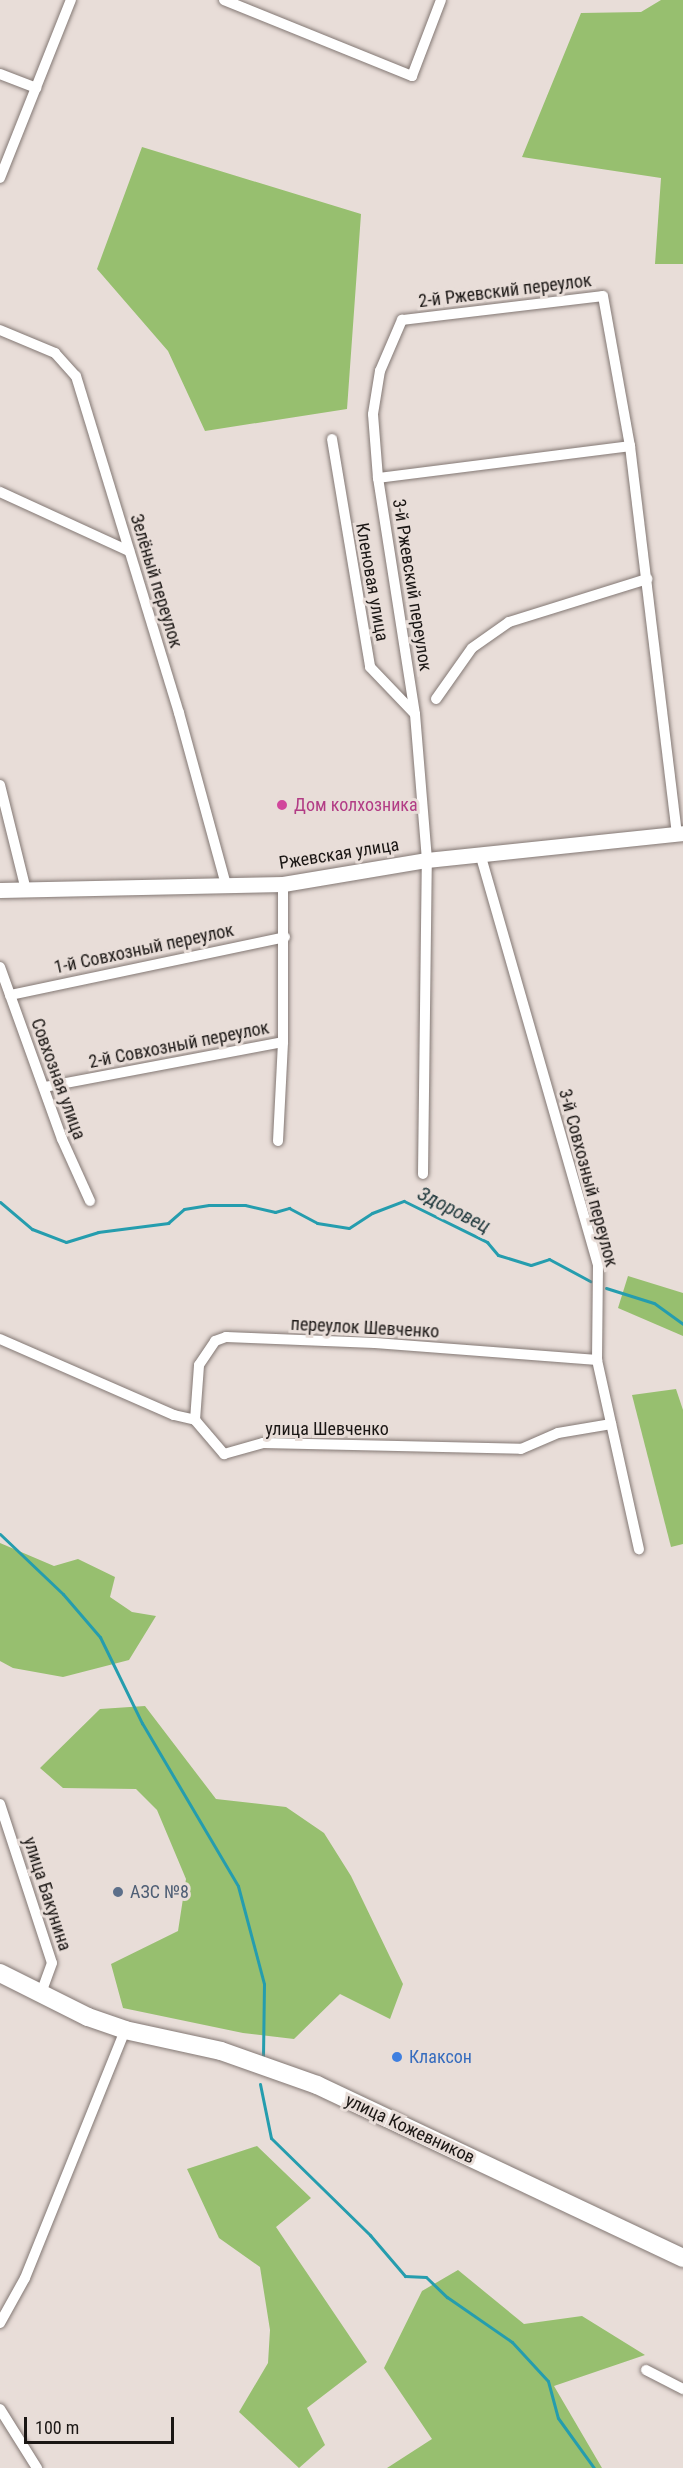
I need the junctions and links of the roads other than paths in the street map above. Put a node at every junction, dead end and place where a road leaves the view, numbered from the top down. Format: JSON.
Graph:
{"nodes":[{"id":1,"x":71,"y":0,"type":"edge"},
{"id":2,"x":224,"y":0,"type":"edge"},
{"id":3,"x":441,"y":0,"type":"edge"},
{"id":4,"x":0,"y":74,"type":"edge"},
{"id":5,"x":36,"y":88,"type":"junction"},
{"id":6,"x":0,"y":178,"type":"edge"},
{"id":7,"x":402,"y":320,"type":"joint"},
{"id":8,"x":0,"y":330,"type":"edge"},
{"id":9,"x":332,"y":439,"type":"dead end"},
{"id":10,"x":630,"y":446,"type":"junction"},
{"id":11,"x":378,"y":478,"type":"junction"},
{"id":12,"x":0,"y":492,"type":"edge"},
{"id":13,"x":129,"y":551,"type":"junction"},
{"id":14,"x":647,"y":579,"type":"junction"},
{"id":15,"x":436,"y":699,"type":"dead end"},
{"id":16,"x":415,"y":714,"type":"junction"},
{"id":17,"x":0,"y":785,"type":"edge"},
{"id":18,"x":680,"y":833,"type":"edge"},
{"id":19,"x":481,"y":857,"type":"junction"},
{"id":20,"x":427,"y":860,"type":"junction"},
{"id":21,"x":283,"y":884,"type":"junction"},
{"id":22,"x":226,"y":885,"type":"junction"},
{"id":23,"x":0,"y":890,"type":"edge"},
{"id":24,"x":26,"y":890,"type":"junction"},
{"id":25,"x":285,"y":937,"type":"junction"},
{"id":26,"x":0,"y":967,"type":"edge"},
{"id":27,"x":10,"y":995,"type":"junction"},
{"id":28,"x":283,"y":1042,"type":"junction"},
{"id":29,"x":45,"y":1087,"type":"junction"},
{"id":30,"x":278,"y":1141,"type":"dead end"},
{"id":31,"x":423,"y":1174,"type":"dead end"},
{"id":32,"x":90,"y":1201,"type":"dead end"},
{"id":33,"x":0,"y":1339,"type":"edge"},
{"id":34,"x":597,"y":1360,"type":"junction"},
{"id":35,"x":195,"y":1420,"type":"junction"},
{"id":36,"x":610,"y":1424,"type":"junction"},
{"id":37,"x":639,"y":1549,"type":"dead end"},
{"id":38,"x":0,"y":1804,"type":"edge"},
{"id":39,"x":0,"y":1973,"type":"edge"},
{"id":40,"x":41,"y":1993,"type":"junction"},
{"id":41,"x":125,"y":2030,"type":"junction"},
{"id":42,"x":683,"y":2258,"type":"edge"},
{"id":43,"x":0,"y":2323,"type":"edge"},
{"id":44,"x":646,"y":2370,"type":"dead end"},
{"id":45,"x":683,"y":2389,"type":"edge"},
{"id":46,"x":0,"y":2409,"type":"edge"},
{"id":47,"x":34,"y":2467,"type":"edge"}],
"edges":[{"from":1,"to":5,"type":"street"},
{"from":2,"to":3,"type":"street"},
{"from":4,"to":5,"type":"street"},
{"from":5,"to":6,"type":"street"},
{"from":7,"to":10,"type":"street","name":"2-й Ржевский переулок"},
{"from":7,"to":11,"type":"street","name":"3-й Ржевский переулок"},
{"from":8,"to":13,"type":"street","name":"Зелёный переулок"},
{"from":9,"to":16,"type":"street","name":"Кленовая улица"},
{"from":10,"to":11,"type":"street"},
{"from":10,"to":14,"type":"street","name":"2-й Ржевский переулок"},
{"from":11,"to":16,"type":"street","name":"3-й Ржевский переулок"},
{"from":12,"to":13,"type":"street"},
{"from":13,"to":22,"type":"street","name":"Зелёный переулок"},
{"from":14,"to":15,"type":"street"},
{"from":14,"to":18,"type":"street","name":"2-й Ржевский переулок"},
{"from":16,"to":20,"type":"street","name":"3-й Ржевский переулок"},
{"from":17,"to":24,"type":"street"},
{"from":18,"to":19,"type":"main road","name":"Ржевская улица"},
{"from":19,"to":20,"type":"main road","name":"Ржевская улица"},
{"from":19,"to":34,"type":"street","name":"3-й Совхозный переулок"},
{"from":20,"to":21,"type":"main road","name":"Ржевская улица"},
{"from":20,"to":31,"type":"street"},
{"from":21,"to":22,"type":"main road","name":"Ржевская улица"},
{"from":21,"to":25,"type":"street","name":"2-й Совхозный переулок"},
{"from":22,"to":24,"type":"main road","name":"Ржевская улица"},
{"from":23,"to":24,"type":"main road","name":"Ржевская улица"},
{"from":25,"to":27,"type":"street","name":"1-й Совхозный переулок"},
{"from":25,"to":28,"type":"street","name":"2-й Совхозный переулок"},
{"from":26,"to":27,"type":"street","name":"Совхозная улица"},
{"from":27,"to":29,"type":"street","name":"Совхозная улица"},
{"from":28,"to":29,"type":"street","name":"2-й Совхозный переулок"},
{"from":28,"to":30,"type":"street","name":"2-й Совхозный переулок"},
{"from":29,"to":32,"type":"street","name":"Совхозная улица"},
{"from":33,"to":35,"type":"street"},
{"from":34,"to":35,"type":"street","name":"переулок Шевченко"},
{"from":34,"to":36,"type":"street","name":"3-й Совхозный переулок"},
{"from":35,"to":36,"type":"street","name":"улица Шевченко"},
{"from":36,"to":37,"type":"street","name":"3-й Совхозный переулок"},
{"from":38,"to":40,"type":"street","name":"улица Бакунина"},
{"from":39,"to":40,"type":"main road","name":"улица Кожевников"},
{"from":40,"to":41,"type":"main road","name":"улица Кожевников"},
{"from":41,"to":42,"type":"main road","name":"улица Кожевников"},
{"from":41,"to":43,"type":"street"},
{"from":44,"to":45,"type":"street"},
{"from":46,"to":47,"type":"street"}]}
